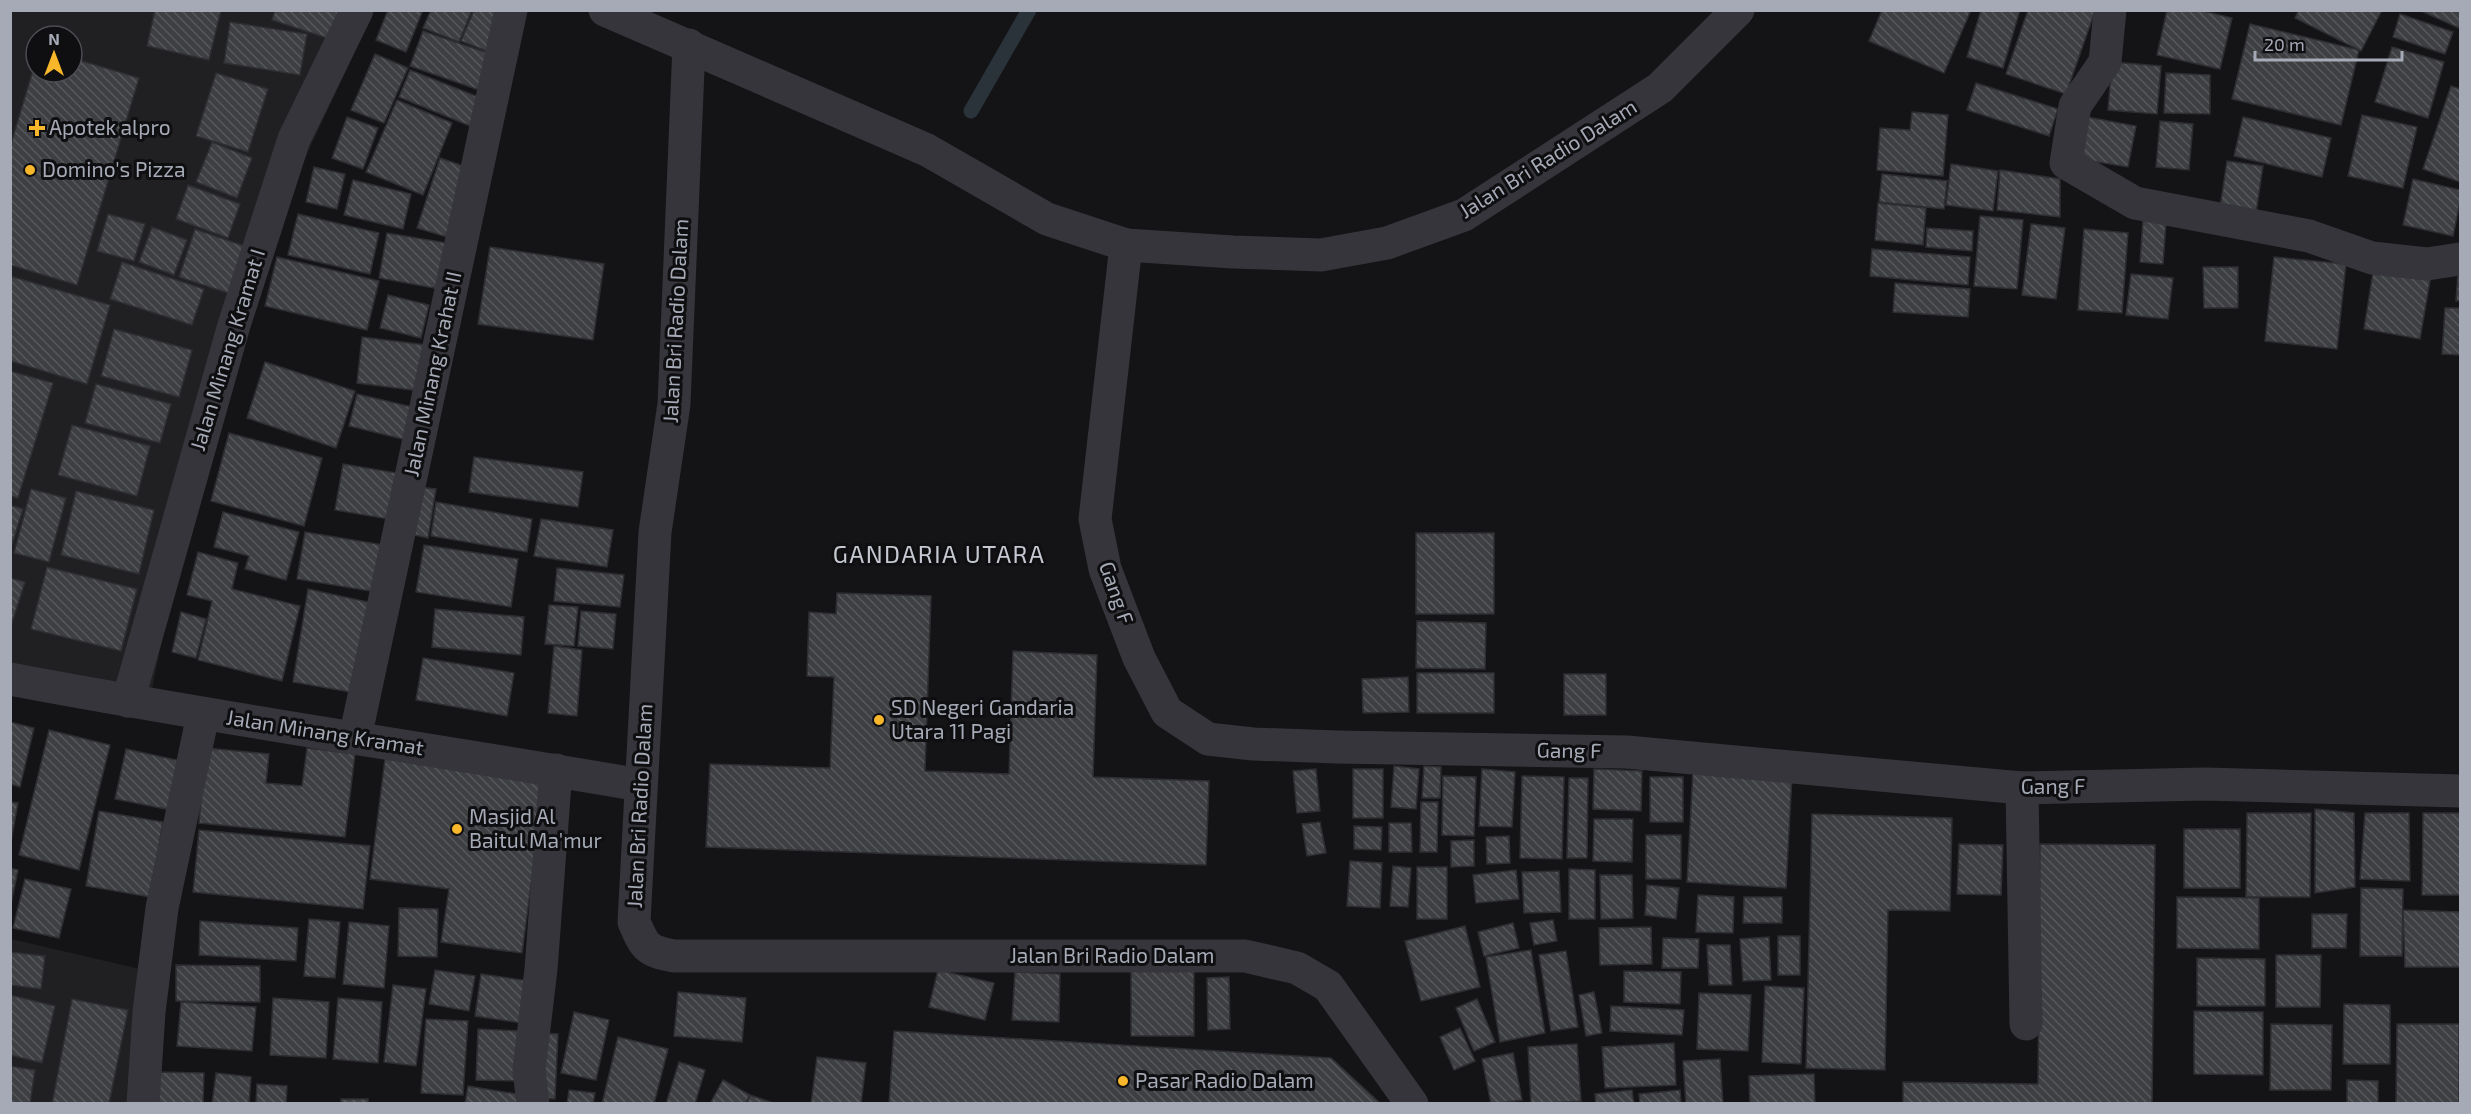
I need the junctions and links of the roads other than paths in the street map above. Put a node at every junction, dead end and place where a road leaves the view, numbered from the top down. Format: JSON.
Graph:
{"nodes":[{"id":1,"x":357,"y":10,"type":"edge"},
{"id":2,"x":511,"y":10,"type":"edge"},
{"id":3,"x":605,"y":10,"type":"edge"},
{"id":4,"x":1738,"y":10,"type":"edge"},
{"id":5,"x":2110,"y":10,"type":"edge"},
{"id":6,"x":689,"y":45,"type":"junction"},
{"id":7,"x":1126,"y":245,"type":"junction"},
{"id":8,"x":2460,"y":259,"type":"edge"},
{"id":9,"x":10,"y":679,"type":"edge"},
{"id":10,"x":128,"y":701,"type":"junction"},
{"id":11,"x":203,"y":715,"type":"junction"},
{"id":12,"x":355,"y":738,"type":"junction"},
{"id":13,"x":556,"y":770,"type":"junction"},
{"id":14,"x":640,"y":785,"type":"junction"},
{"id":15,"x":2022,"y":788,"type":"junction"},
{"id":16,"x":2460,"y":791,"type":"edge"},
{"id":17,"x":2026,"y":1024,"type":"dead end"},
{"id":18,"x":143,"y":1104,"type":"edge"},
{"id":19,"x":533,"y":1104,"type":"edge"},
{"id":20,"x":1412,"y":1104,"type":"edge"}],
"edges":[{"from":1,"to":10,"type":"street","name":"Jalan Minang Kramat I"},
{"from":2,"to":12,"type":"street","name":"Jalan Minang Krahat II"},
{"from":3,"to":6,"type":"street","name":"Jalan Bri Radio Dalam"},
{"from":4,"to":7,"type":"street","name":"Jalan Bri Radio Dalam"},
{"from":5,"to":8,"type":"street"},
{"from":6,"to":7,"type":"street","name":"Jalan Bri Radio Dalam"},
{"from":6,"to":14,"type":"street","name":"Jalan Bri Radio Dalam"},
{"from":7,"to":15,"type":"street","name":"Gang F"},
{"from":9,"to":10,"type":"street","name":"Jalan Minang Kramat"},
{"from":10,"to":11,"type":"street","name":"Jalan Minang Kramat"},
{"from":11,"to":12,"type":"street","name":"Jalan Minang Kramat"},
{"from":11,"to":18,"type":"street"},
{"from":12,"to":13,"type":"street","name":"Jalan Minang Kramat"},
{"from":13,"to":14,"type":"street","name":"Jalan Minang Kramat"},
{"from":13,"to":19,"type":"street"},
{"from":14,"to":20,"type":"street","name":"Jalan Bri Radio Dalam"},
{"from":15,"to":16,"type":"street","name":"Gang F"},
{"from":15,"to":17,"type":"street"}]}
